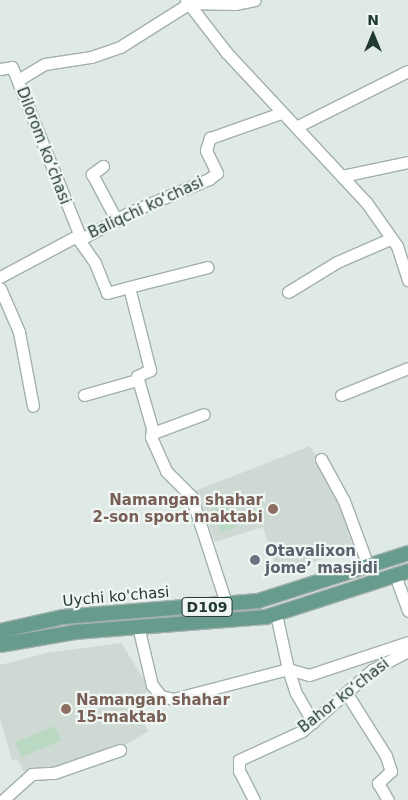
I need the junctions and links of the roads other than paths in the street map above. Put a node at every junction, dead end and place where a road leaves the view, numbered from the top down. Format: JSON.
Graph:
{"nodes":[{"id":1,"x":255,"y":0,"type":"edge"},
{"id":2,"x":188,"y":1,"type":"edge"},
{"id":3,"x":0,"y":69,"type":"edge"},
{"id":4,"x":408,"y":71,"type":"edge"},
{"id":5,"x":18,"y":80,"type":"junction"},
{"id":6,"x":281,"y":113,"type":"junction"},
{"id":7,"x":296,"y":127,"type":"junction"},
{"id":8,"x":408,"y":162,"type":"edge"},
{"id":9,"x":103,"y":166,"type":"dead end"},
{"id":10,"x":342,"y":176,"type":"junction"},
{"id":11,"x":117,"y":221,"type":"junction"},
{"id":12,"x":79,"y":237,"type":"junction"},
{"id":13,"x":390,"y":239,"type":"junction"},
{"id":14,"x":208,"y":267,"type":"dead end"},
{"id":15,"x":0,"y":277,"type":"edge"},
{"id":16,"x":408,"y":280,"type":"edge"},
{"id":17,"x":129,"y":287,"type":"junction"},
{"id":18,"x":0,"y":288,"type":"edge"},
{"id":19,"x":288,"y":292,"type":"dead end"},
{"id":20,"x":408,"y":368,"type":"edge"},
{"id":21,"x":137,"y":380,"type":"junction"},
{"id":22,"x":84,"y":395,"type":"dead end"},
{"id":23,"x":341,"y":395,"type":"dead end"},
{"id":24,"x":33,"y":406,"type":"dead end"},
{"id":25,"x":204,"y":414,"type":"dead end"},
{"id":26,"x":152,"y":433,"type":"junction"},
{"id":27,"x":321,"y":459,"type":"dead end"},
{"id":28,"x":408,"y":553,"type":"edge"},
{"id":29,"x":368,"y":566,"type":"junction"},
{"id":30,"x":401,"y":573,"type":"edge"},
{"id":31,"x":227,"y":606,"type":"junction"},
{"id":32,"x":408,"y":611,"type":"edge"},
{"id":33,"x":276,"y":614,"type":"junction"},
{"id":34,"x":138,"y":626,"type":"junction"},
{"id":35,"x":0,"y":631,"type":"edge"},
{"id":36,"x":408,"y":642,"type":"edge"},
{"id":37,"x":0,"y":645,"type":"edge"},
{"id":38,"x":408,"y":651,"type":"edge"},
{"id":39,"x":288,"y":668,"type":"junction"},
{"id":40,"x":346,"y":694,"type":"junction"},
{"id":41,"x":313,"y":723,"type":"junction"},
{"id":42,"x":120,"y":750,"type":"dead end"},
{"id":43,"x":3,"y":800,"type":"edge"},
{"id":44,"x":254,"y":800,"type":"edge"},
{"id":45,"x":388,"y":800,"type":"edge"}],
"edges":[{"from":1,"to":2,"type":"street"},
{"from":2,"to":5,"type":"street"},
{"from":2,"to":6,"type":"street"},
{"from":3,"to":5,"type":"street","name":"Dilorom koʻchasi"},
{"from":4,"to":7,"type":"street"},
{"from":5,"to":12,"type":"street","name":"Dilorom koʻchasi"},
{"from":6,"to":7,"type":"street"},
{"from":6,"to":11,"type":"street","name":"Baliqchi koʻchasi"},
{"from":7,"to":10,"type":"street"},
{"from":8,"to":10,"type":"street"},
{"from":9,"to":11,"type":"street"},
{"from":10,"to":13,"type":"street"},
{"from":11,"to":12,"type":"street","name":"Baliqchi koʻchasi"},
{"from":12,"to":15,"type":"street","name":"Baliqchi koʻchasi"},
{"from":12,"to":17,"type":"street","name":"Dilorom koʻchasi"},
{"from":13,"to":16,"type":"street"},
{"from":13,"to":19,"type":"street"},
{"from":14,"to":17,"type":"street"},
{"from":17,"to":21,"type":"street"},
{"from":18,"to":24,"type":"street"},
{"from":20,"to":23,"type":"street"},
{"from":21,"to":22,"type":"street"},
{"from":21,"to":26,"type":"street"},
{"from":25,"to":26,"type":"street"},
{"from":26,"to":31,"type":"street"},
{"from":27,"to":29,"type":"street"},
{"from":28,"to":29,"type":"main road","name":"Uychi ko'chasi","number":"D109"},
{"from":29,"to":31,"type":"main road","name":"Uychi ko'chasi","number":"D109"},
{"from":30,"to":32,"type":"street"},
{"from":30,"to":33,"type":"main road","name":"Uychi ko'chasi","number":"D109"},
{"from":31,"to":35,"type":"main road","name":"Uychi ko'chasi","number":"D109"},
{"from":33,"to":34,"type":"main road","name":"Uychi ko'chasi","number":"D109"},
{"from":33,"to":39,"type":"street"},
{"from":34,"to":37,"type":"main road","name":"Uychi ko'chasi","number":"D109"},
{"from":34,"to":39,"type":"street"},
{"from":36,"to":39,"type":"street"},
{"from":38,"to":40,"type":"street","name":"Bahor koʻchasi"},
{"from":39,"to":41,"type":"street"},
{"from":40,"to":41,"type":"street","name":"Bahor koʻchasi"},
{"from":40,"to":45,"type":"street"},
{"from":41,"to":44,"type":"street","name":"Bahor koʻchasi"},
{"from":42,"to":43,"type":"street"}]}
